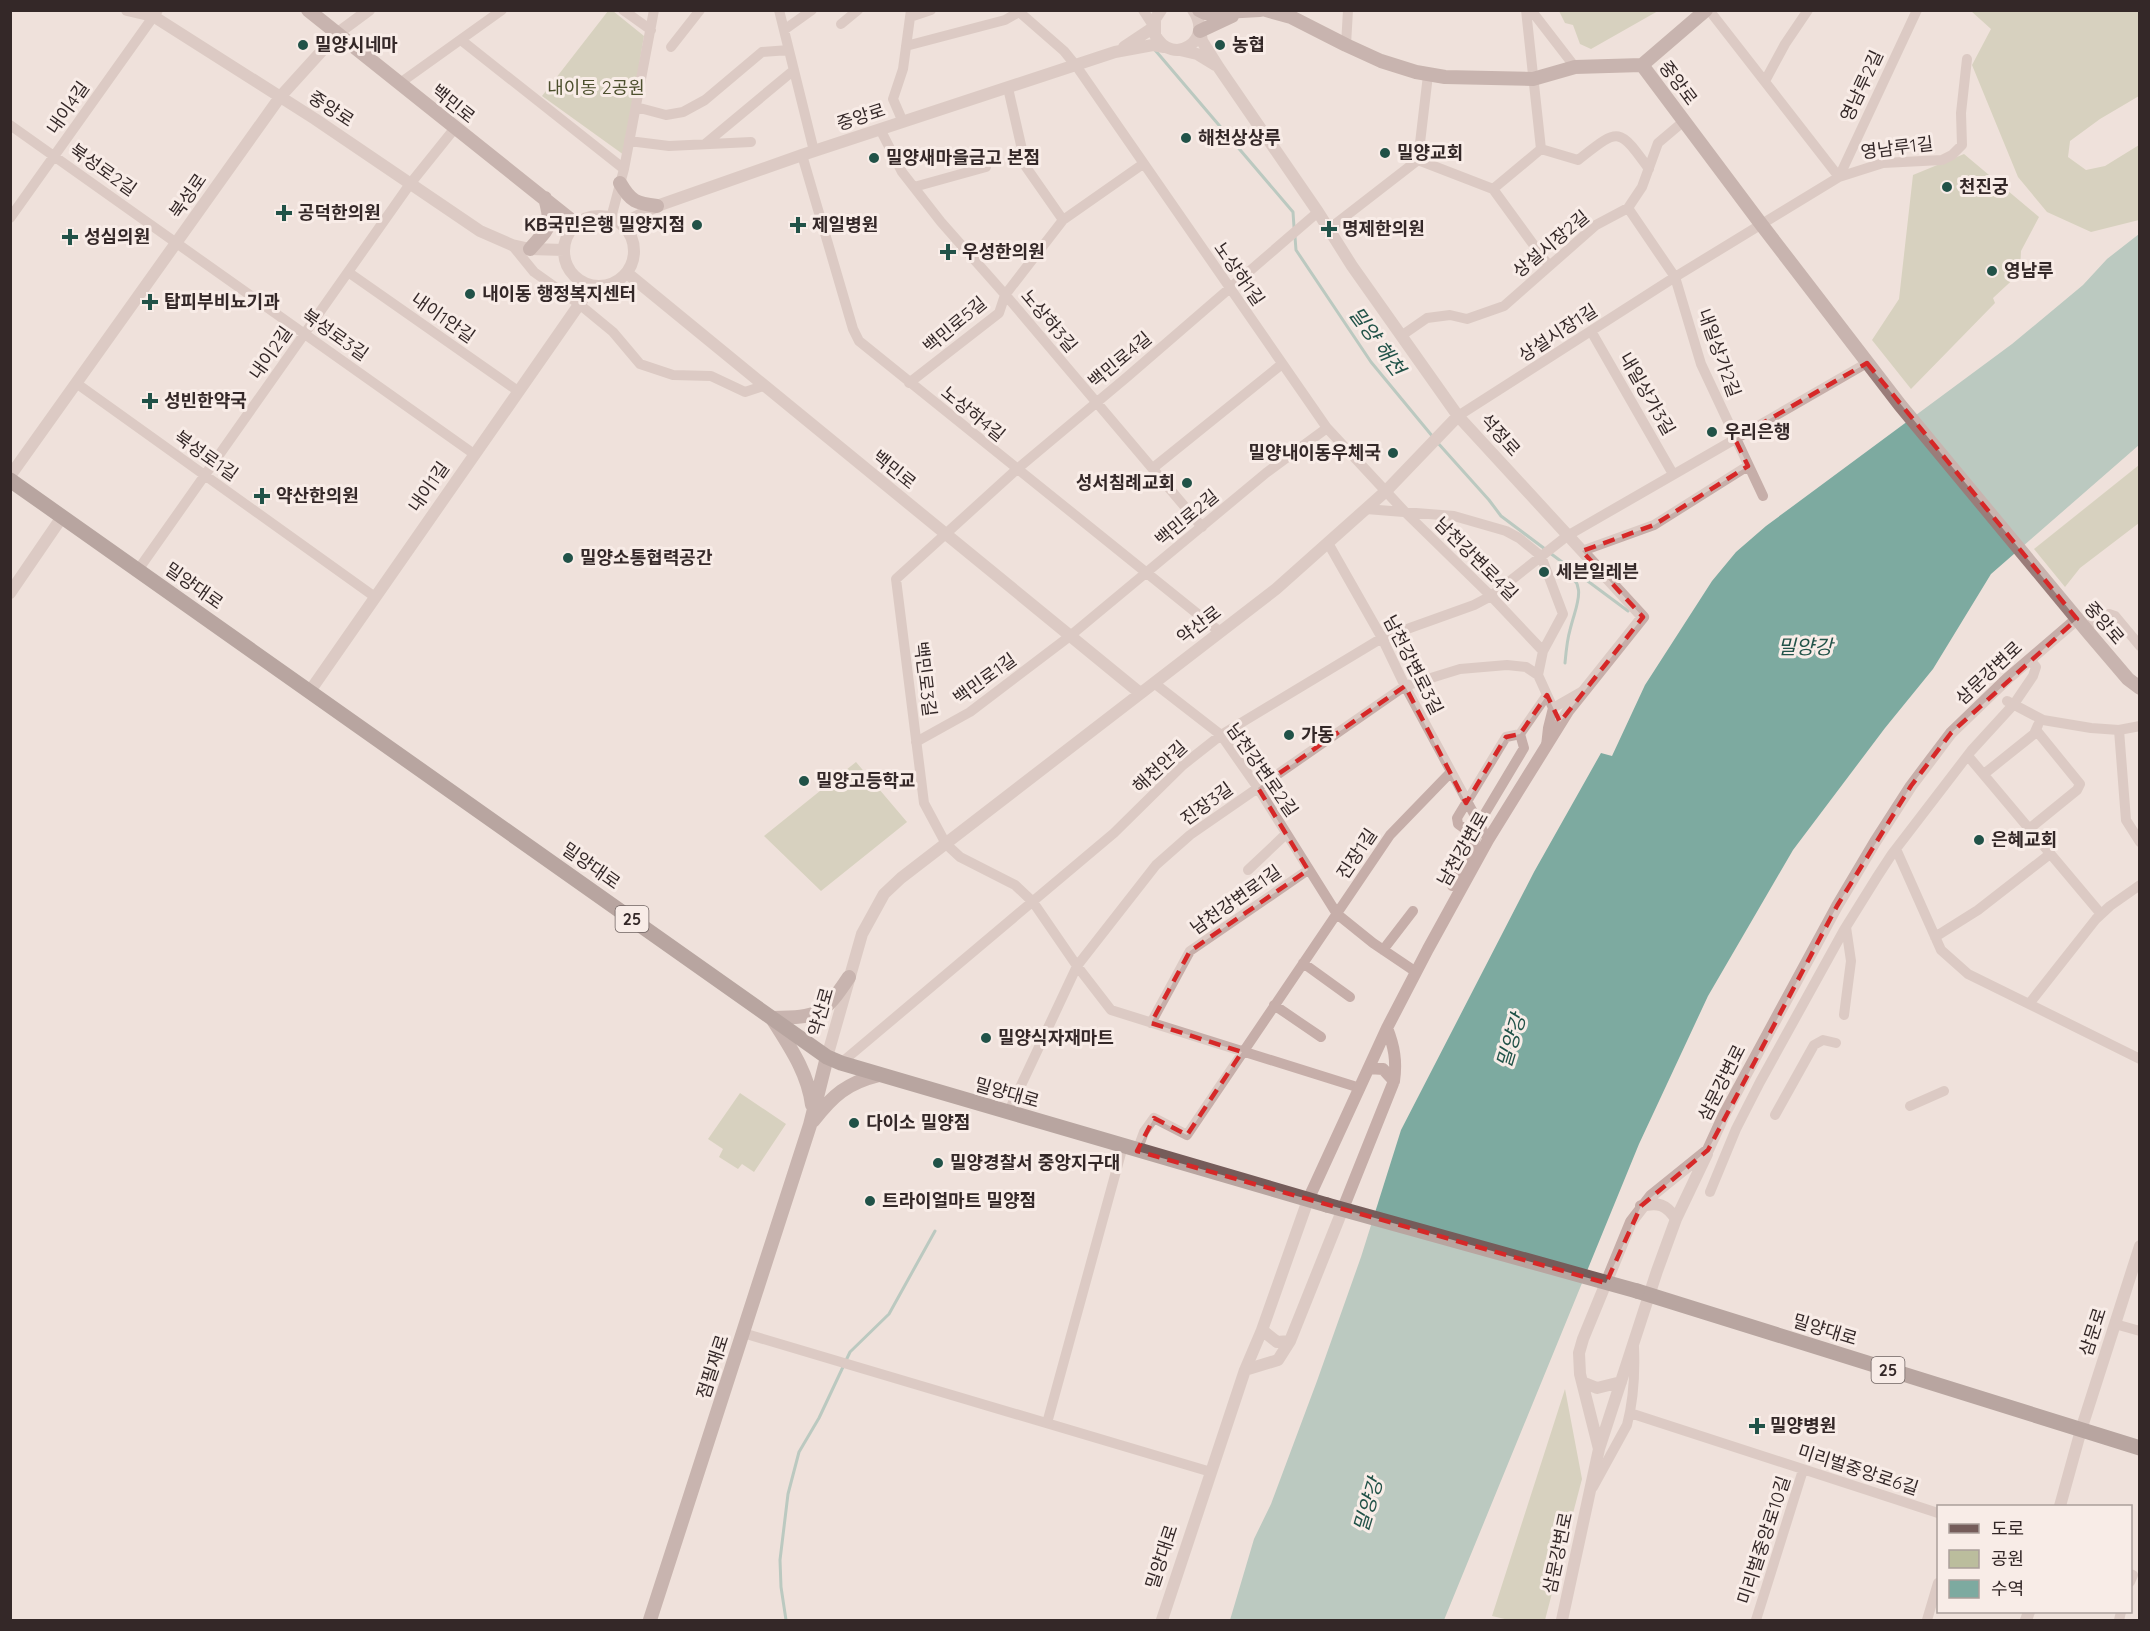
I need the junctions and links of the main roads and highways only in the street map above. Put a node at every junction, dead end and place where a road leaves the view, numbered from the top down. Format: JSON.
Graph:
{"nodes":[{"id":1,"x":308,"y":10,"type":"edge"},
{"id":2,"x":1199,"y":10,"type":"edge"},
{"id":3,"x":1260,"y":10,"type":"edge"},
{"id":4,"x":1266,"y":10,"type":"edge"},
{"id":5,"x":1707,"y":10,"type":"edge"},
{"id":6,"x":1240,"y":13,"type":"junction"},
{"id":7,"x":1200,"y":30,"type":"road end"},
{"id":8,"x":1642,"y":65,"type":"junction"},
{"id":9,"x":620,"y":183,"type":"road end"},
{"id":10,"x":545,"y":198,"type":"junction"},
{"id":11,"x":657,"y":206,"type":"road end"},
{"id":12,"x":576,"y":224,"type":"road end"},
{"id":13,"x":531,"y":249,"type":"road end"},
{"id":14,"x":10,"y":480,"type":"edge"},
{"id":15,"x":2139,"y":688,"type":"edge"},
{"id":16,"x":849,"y":976,"type":"road end"},
{"id":17,"x":772,"y":1018,"type":"junction"},
{"id":18,"x":834,"y":1060,"type":"junction"},
{"id":19,"x":879,"y":1075,"type":"junction"},
{"id":20,"x":812,"y":1118,"type":"junction"},
{"id":21,"x":2139,"y":1448,"type":"edge"},
{"id":22,"x":650,"y":1620,"type":"edge"}],
"edges":[{"from":1,"to":10,"type":"main road","name":"백민로"},
{"from":2,"to":6,"type":"main road"},
{"from":3,"to":6,"type":"main road"},
{"from":4,"to":8,"type":"main road","name":"중앙로"},
{"from":5,"to":8,"type":"main road"},
{"from":6,"to":7,"type":"main road"},
{"from":8,"to":15,"type":"main road","name":"중앙로"},
{"from":9,"to":11,"type":"main road"},
{"from":10,"to":12,"type":"main road","name":"백민로"},
{"from":10,"to":13,"type":"main road"},
{"from":14,"to":17,"type":"main road","name":"밀양대로","number":"25"},
{"from":16,"to":17,"type":"main road","name":"약산로"},
{"from":17,"to":18,"type":"main road","name":"밀양대로","number":"25"},
{"from":17,"to":20,"type":"main road","name":"점필재로"},
{"from":18,"to":19,"type":"main road","name":"밀양대로","number":"25"},
{"from":18,"to":20,"type":"main road","name":"점필재로"},
{"from":19,"to":20,"type":"main road","name":"점필재로"},
{"from":19,"to":21,"type":"main road","name":"밀양대로","number":"25","bridge":true},
{"from":20,"to":22,"type":"main road","name":"점필재로"}]}
